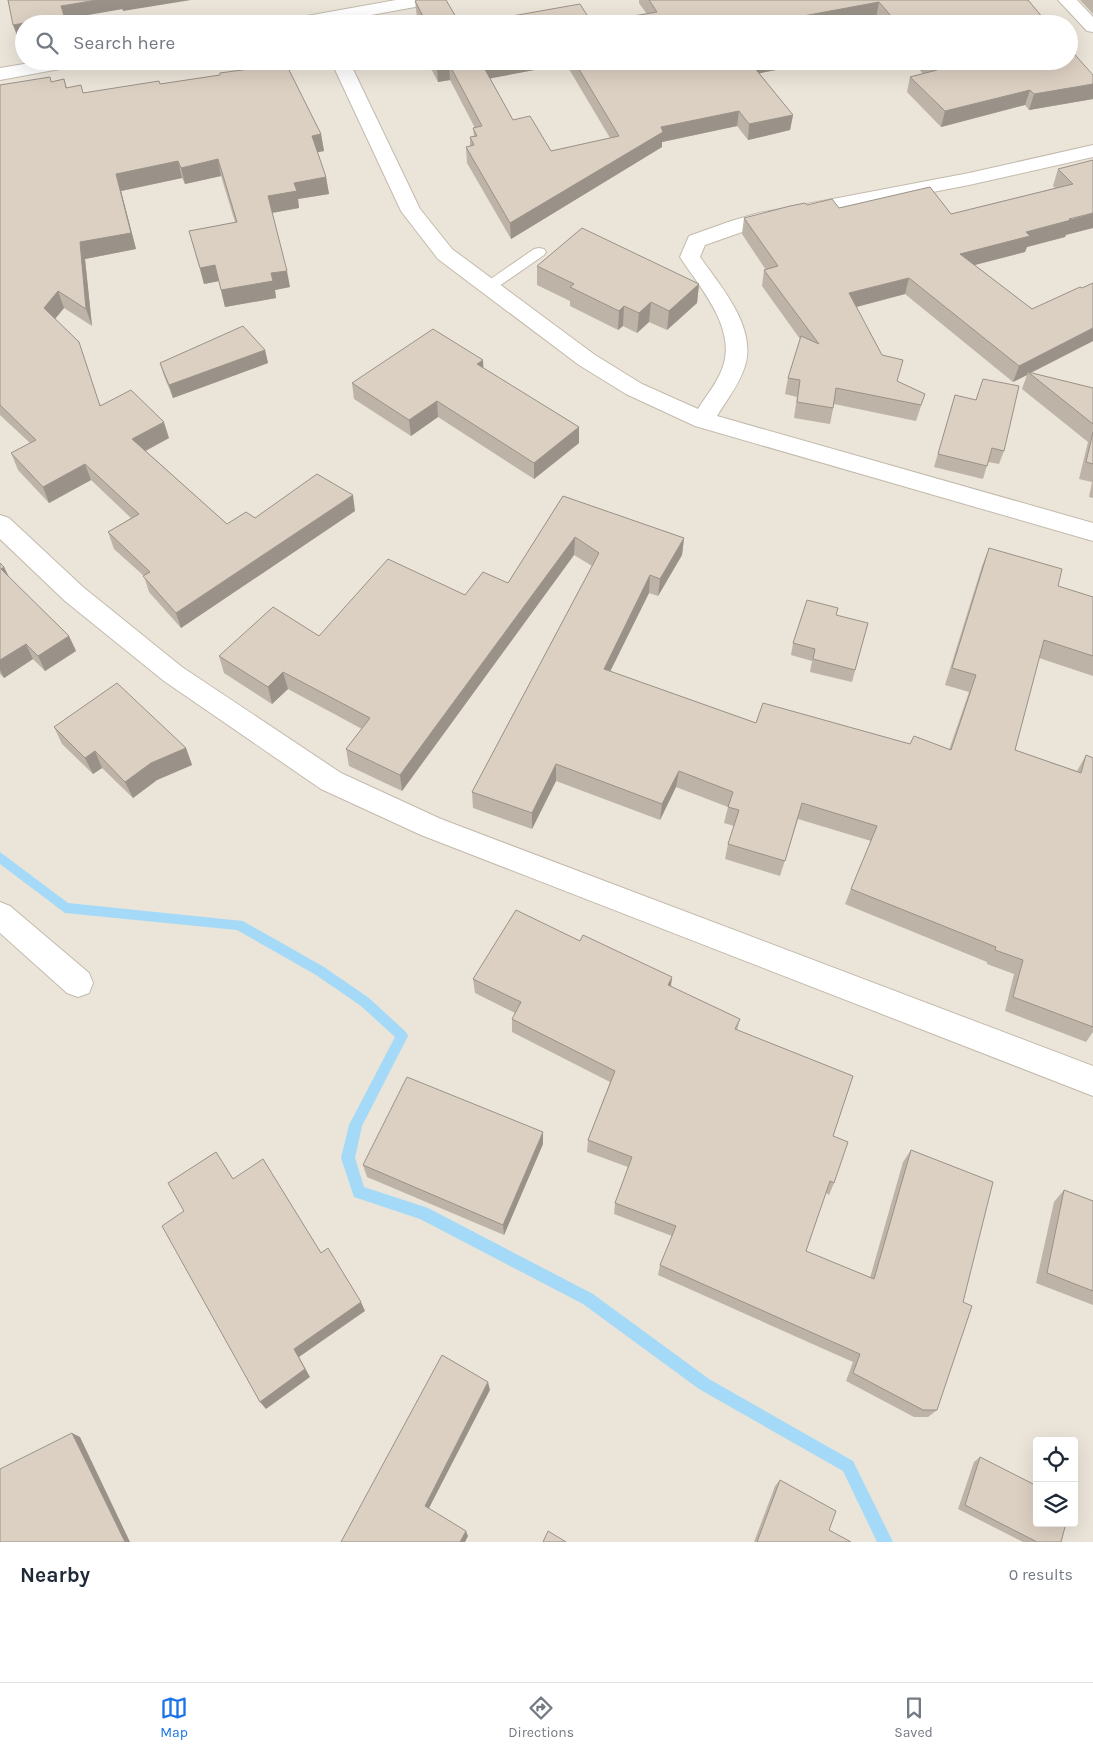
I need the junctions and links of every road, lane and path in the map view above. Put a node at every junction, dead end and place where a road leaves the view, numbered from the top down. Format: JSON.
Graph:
{"nodes":[{"id":1,"x":426,"y":0,"type":"edge"},
{"id":2,"x":1067,"y":0,"type":"edge"},
{"id":3,"x":351,"y":15,"type":"edge"},
{"id":4,"x":1093,"y":27,"type":"edge"},
{"id":5,"x":23,"y":70,"type":"edge"},
{"id":6,"x":344,"y":70,"type":"edge"},
{"id":7,"x":0,"y":74,"type":"edge"},
{"id":8,"x":1093,"y":151,"type":"edge"},
{"id":9,"x":539,"y":252,"type":"dead end"},
{"id":10,"x":487,"y":288,"type":"junction"},
{"id":11,"x":703,"y":420,"type":"junction"},
{"id":12,"x":0,"y":524,"type":"edge"},
{"id":13,"x":1093,"y":532,"type":"edge"},
{"id":14,"x":0,"y":915,"type":"edge"},
{"id":15,"x":78,"y":983,"type":"dead end"},
{"id":16,"x":1093,"y":1080,"type":"edge"}],
"edges":[{"from":1,"to":3,"type":"street"},
{"from":2,"to":4,"type":"street"},
{"from":5,"to":7,"type":"street"},
{"from":6,"to":10,"type":"street"},
{"from":8,"to":11,"type":"street"},
{"from":9,"to":10,"type":"lane"},
{"from":10,"to":11,"type":"street"},
{"from":11,"to":13,"type":"street"},
{"from":12,"to":16,"type":"street"},
{"from":14,"to":15,"type":"street"}]}
